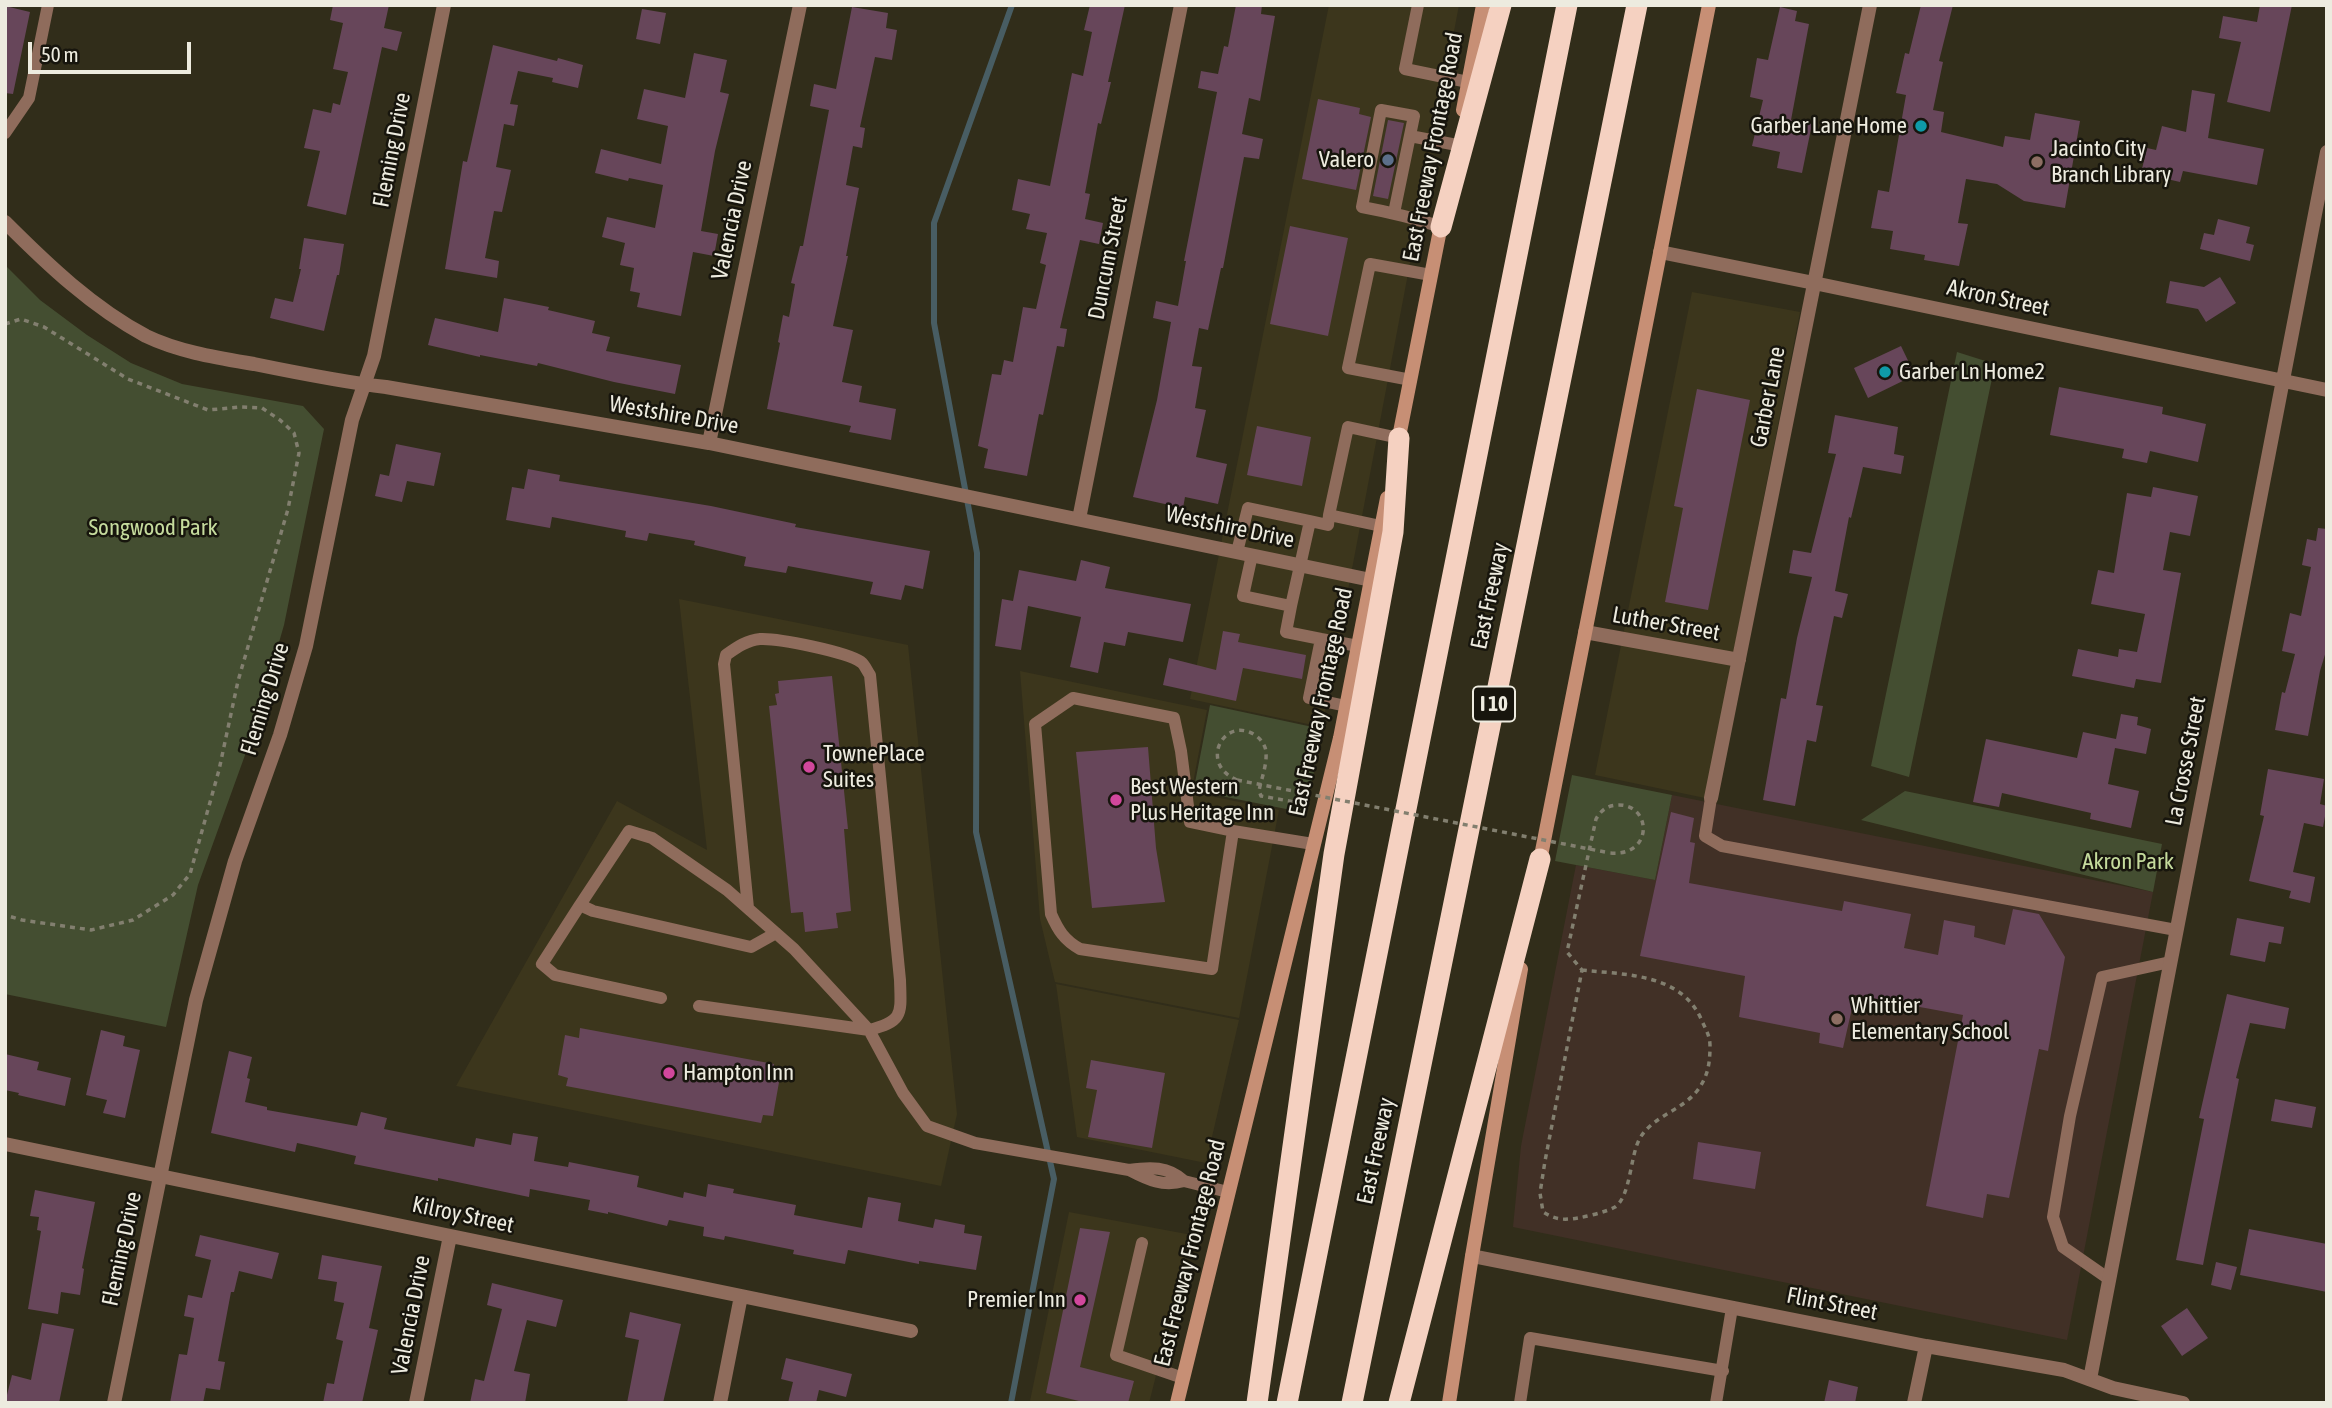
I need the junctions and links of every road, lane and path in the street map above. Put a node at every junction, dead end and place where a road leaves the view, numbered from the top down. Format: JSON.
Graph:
{"nodes":[{"id":1,"x":48,"y":5,"type":"edge"},
{"id":2,"x":444,"y":5,"type":"edge"},
{"id":3,"x":800,"y":5,"type":"edge"},
{"id":4,"x":1181,"y":5,"type":"edge"},
{"id":5,"x":1418,"y":5,"type":"edge"},
{"id":6,"x":1483,"y":5,"type":"edge"},
{"id":7,"x":1501,"y":5,"type":"edge"},
{"id":8,"x":1567,"y":5,"type":"edge"},
{"id":9,"x":1637,"y":5,"type":"edge"},
{"id":10,"x":1709,"y":5,"type":"edge"},
{"id":11,"x":1870,"y":5,"type":"edge"},
{"id":12,"x":1468,"y":82,"type":"junction"},
{"id":13,"x":5,"y":134,"type":"edge"},
{"id":14,"x":1410,"y":136,"type":"junction"},
{"id":15,"x":1457,"y":145,"type":"junction"},
{"id":16,"x":2327,"y":152,"type":"edge"},
{"id":17,"x":1394,"y":213,"type":"junction"},
{"id":18,"x":5,"y":222,"type":"edge"},
{"id":19,"x":1441,"y":227,"type":"junction"},
{"id":20,"x":1660,"y":252,"type":"junction"},
{"id":21,"x":1432,"y":275,"type":"junction"},
{"id":22,"x":1814,"y":282,"type":"junction"},
{"id":23,"x":5,"y":324,"type":"edge"},
{"id":24,"x":1411,"y":380,"type":"junction"},
{"id":25,"x":2282,"y":382,"type":"junction"},
{"id":26,"x":364,"y":384,"type":"junction"},
{"id":27,"x":2327,"y":390,"type":"edge"},
{"id":28,"x":1399,"y":438,"type":"junction"},
{"id":29,"x":709,"y":443,"type":"junction"},
{"id":30,"x":1329,"y":515,"type":"junction"},
{"id":31,"x":1079,"y":519,"type":"junction"},
{"id":32,"x":1310,"y":521,"type":"junction"},
{"id":33,"x":1381,"y":526,"type":"junction"},
{"id":34,"x":1245,"y":554,"type":"junction"},
{"id":35,"x":1301,"y":566,"type":"junction"},
{"id":36,"x":1371,"y":580,"type":"junction"},
{"id":37,"x":1291,"y":606,"type":"junction"},
{"id":38,"x":1585,"y":632,"type":"junction"},
{"id":39,"x":1321,"y":639,"type":"junction"},
{"id":40,"x":1358,"y":646,"type":"junction"},
{"id":41,"x":1739,"y":660,"type":"junction"},
{"id":42,"x":1346,"y":706,"type":"junction"},
{"id":43,"x":1711,"y":798,"type":"joint"},
{"id":44,"x":1322,"y":806,"type":"junction"},
{"id":45,"x":1233,"y":831,"type":"junction"},
{"id":46,"x":1313,"y":844,"type":"junction"},
{"id":47,"x":1540,"y":859,"type":"junction"},
{"id":48,"x":580,"y":905,"type":"junction"},
{"id":49,"x":748,"y":908,"type":"junction"},
{"id":50,"x":5,"y":915,"type":"edge"},
{"id":51,"x":2176,"y":930,"type":"junction"},
{"id":52,"x":776,"y":933,"type":"junction"},
{"id":53,"x":2171,"y":962,"type":"junction"},
{"id":54,"x":1582,"y":970,"type":"junction"},
{"id":55,"x":661,"y":998,"type":"dead end"},
{"id":56,"x":699,"y":1006,"type":"dead end"},
{"id":57,"x":869,"y":1030,"type":"junction"},
{"id":58,"x":5,"y":1144,"type":"edge"},
{"id":59,"x":160,"y":1176,"type":"junction"},
{"id":60,"x":1228,"y":1192,"type":"junction"},
{"id":61,"x":450,"y":1236,"type":"junction"},
{"id":62,"x":1142,"y":1243,"type":"dead end"},
{"id":63,"x":1472,"y":1256,"type":"junction"},
{"id":64,"x":2109,"y":1279,"type":"junction"},
{"id":65,"x":741,"y":1296,"type":"junction"},
{"id":66,"x":1732,"y":1308,"type":"junction"},
{"id":67,"x":911,"y":1331,"type":"dead end"},
{"id":68,"x":1926,"y":1346,"type":"junction"},
{"id":69,"x":1723,"y":1371,"type":"junction"},
{"id":70,"x":1183,"y":1378,"type":"junction"},
{"id":71,"x":2090,"y":1379,"type":"junction"},
{"id":72,"x":114,"y":1403,"type":"edge"},
{"id":73,"x":416,"y":1403,"type":"edge"},
{"id":74,"x":720,"y":1403,"type":"edge"},
{"id":75,"x":1177,"y":1403,"type":"edge"},
{"id":76,"x":1257,"y":1403,"type":"edge"},
{"id":77,"x":1287,"y":1403,"type":"edge"},
{"id":78,"x":1352,"y":1403,"type":"edge"},
{"id":79,"x":1399,"y":1403,"type":"edge"},
{"id":80,"x":1449,"y":1403,"type":"edge"},
{"id":81,"x":1520,"y":1403,"type":"edge"},
{"id":82,"x":1716,"y":1403,"type":"edge"},
{"id":83,"x":1914,"y":1403,"type":"edge"},
{"id":84,"x":2183,"y":1403,"type":"edge"}],
"edges":[{"from":1,"to":13,"type":"lane"},
{"from":2,"to":26,"type":"street","name":"Fleming Drive"},
{"from":3,"to":29,"type":"street","name":"Valencia Drive"},
{"from":4,"to":31,"type":"street","name":"Duncum Street"},
{"from":5,"to":12,"type":"lane"},
{"from":6,"to":12,"type":"main road","name":"East Freeway Frontage Road"},
{"from":7,"to":19,"type":"highway"},
{"from":8,"to":77,"type":"highway","name":"East Freeway"},
{"from":9,"to":78,"type":"highway","name":"East Freeway","number":"I 10"},
{"from":10,"to":20,"type":"main road"},
{"from":11,"to":22,"type":"street","name":"Garber Lane"},
{"from":12,"to":15,"type":"main road","name":"East Freeway Frontage Road"},
{"from":14,"to":15,"type":"lane"},
{"from":14,"to":17,"type":"lane"},
{"from":14,"to":17,"type":"lane"},
{"from":15,"to":19,"type":"main road","name":"East Freeway Frontage Road"},
{"from":16,"to":25,"type":"street","name":"La Crosse Street"},
{"from":17,"to":19,"type":"lane"},
{"from":18,"to":26,"type":"street","name":"Westshire Drive"},
{"from":19,"to":21,"type":"main road","name":"East Freeway Frontage Road"},
{"from":20,"to":22,"type":"street","name":"Akron Street"},
{"from":20,"to":38,"type":"main road"},
{"from":21,"to":24,"type":"main road","name":"East Freeway Frontage Road"},
{"from":21,"to":24,"type":"lane"},
{"from":22,"to":25,"type":"street","name":"Akron Street"},
{"from":22,"to":41,"type":"street","name":"Garber Lane"},
{"from":23,"to":50,"type":"path"},
{"from":24,"to":28,"type":"main road","name":"East Freeway Frontage Road"},
{"from":25,"to":27,"type":"street","name":"Akron Street"},
{"from":25,"to":51,"type":"street","name":"La Crosse Street"},
{"from":26,"to":29,"type":"street","name":"Westshire Drive"},
{"from":26,"to":59,"type":"street","name":"Fleming Drive"},
{"from":28,"to":30,"type":"lane"},
{"from":28,"to":33,"type":"main road","name":"East Freeway Frontage Road"},
{"from":28,"to":76,"type":"highway"},
{"from":29,"to":31,"type":"street","name":"Westshire Drive"},
{"from":30,"to":32,"type":"lane"},
{"from":30,"to":33,"type":"lane"},
{"from":31,"to":34,"type":"street","name":"Westshire Drive"},
{"from":32,"to":34,"type":"lane"},
{"from":32,"to":35,"type":"lane"},
{"from":33,"to":36,"type":"main road","name":"East Freeway Frontage Road"},
{"from":34,"to":35,"type":"street","name":"Westshire Drive"},
{"from":34,"to":37,"type":"lane"},
{"from":35,"to":36,"type":"street","name":"Westshire Drive"},
{"from":35,"to":37,"type":"lane"},
{"from":36,"to":40,"type":"main road","name":"East Freeway Frontage Road"},
{"from":37,"to":39,"type":"lane"},
{"from":38,"to":41,"type":"street","name":"Luther Street"},
{"from":38,"to":47,"type":"main road"},
{"from":39,"to":40,"type":"lane"},
{"from":39,"to":42,"type":"lane"},
{"from":40,"to":42,"type":"main road","name":"East Freeway Frontage Road"},
{"from":41,"to":43,"type":"street","name":"Garber Lane"},
{"from":42,"to":44,"type":"main road","name":"East Freeway Frontage Road"},
{"from":43,"to":51,"type":"lane"},
{"from":44,"to":46,"type":"main road","name":"East Freeway Frontage Road"},
{"from":44,"to":54,"type":"path","bridge":true},
{"from":45,"to":45,"type":"lane"},
{"from":45,"to":46,"type":"lane"},
{"from":46,"to":60,"type":"main road","name":"East Freeway Frontage Road"},
{"from":47,"to":63,"type":"main road"},
{"from":47,"to":79,"type":"highway"},
{"from":48,"to":49,"type":"lane"},
{"from":48,"to":52,"type":"lane"},
{"from":48,"to":55,"type":"lane"},
{"from":49,"to":52,"type":"lane"},
{"from":49,"to":57,"type":"lane"},
{"from":51,"to":53,"type":"street","name":"La Crosse Street"},
{"from":52,"to":57,"type":"lane"},
{"from":53,"to":64,"type":"street","name":"La Crosse Street"},
{"from":53,"to":64,"type":"lane"},
{"from":54,"to":54,"type":"path"},
{"from":56,"to":57,"type":"lane"},
{"from":57,"to":60,"type":"lane"},
{"from":58,"to":59,"type":"street","name":"Kilroy Street"},
{"from":59,"to":61,"type":"street","name":"Kilroy Street"},
{"from":59,"to":72,"type":"street","name":"Fleming Drive"},
{"from":60,"to":70,"type":"main road","name":"East Freeway Frontage Road"},
{"from":61,"to":65,"type":"street","name":"Kilroy Street"},
{"from":61,"to":73,"type":"street","name":"Valencia Drive"},
{"from":62,"to":70,"type":"lane"},
{"from":63,"to":66,"type":"street","name":"Flint Street"},
{"from":63,"to":80,"type":"main road"},
{"from":64,"to":71,"type":"street","name":"La Crosse Street"},
{"from":65,"to":67,"type":"street","name":"Kilroy Street"},
{"from":65,"to":74,"type":"street"},
{"from":66,"to":68,"type":"street","name":"Flint Street"},
{"from":66,"to":69,"type":"lane"},
{"from":68,"to":71,"type":"street","name":"Flint Street"},
{"from":68,"to":83,"type":"street"},
{"from":69,"to":81,"type":"lane"},
{"from":69,"to":82,"type":"lane"},
{"from":70,"to":75,"type":"main road","name":"East Freeway Frontage Road"},
{"from":71,"to":84,"type":"street","name":"Flint Street"}]}
